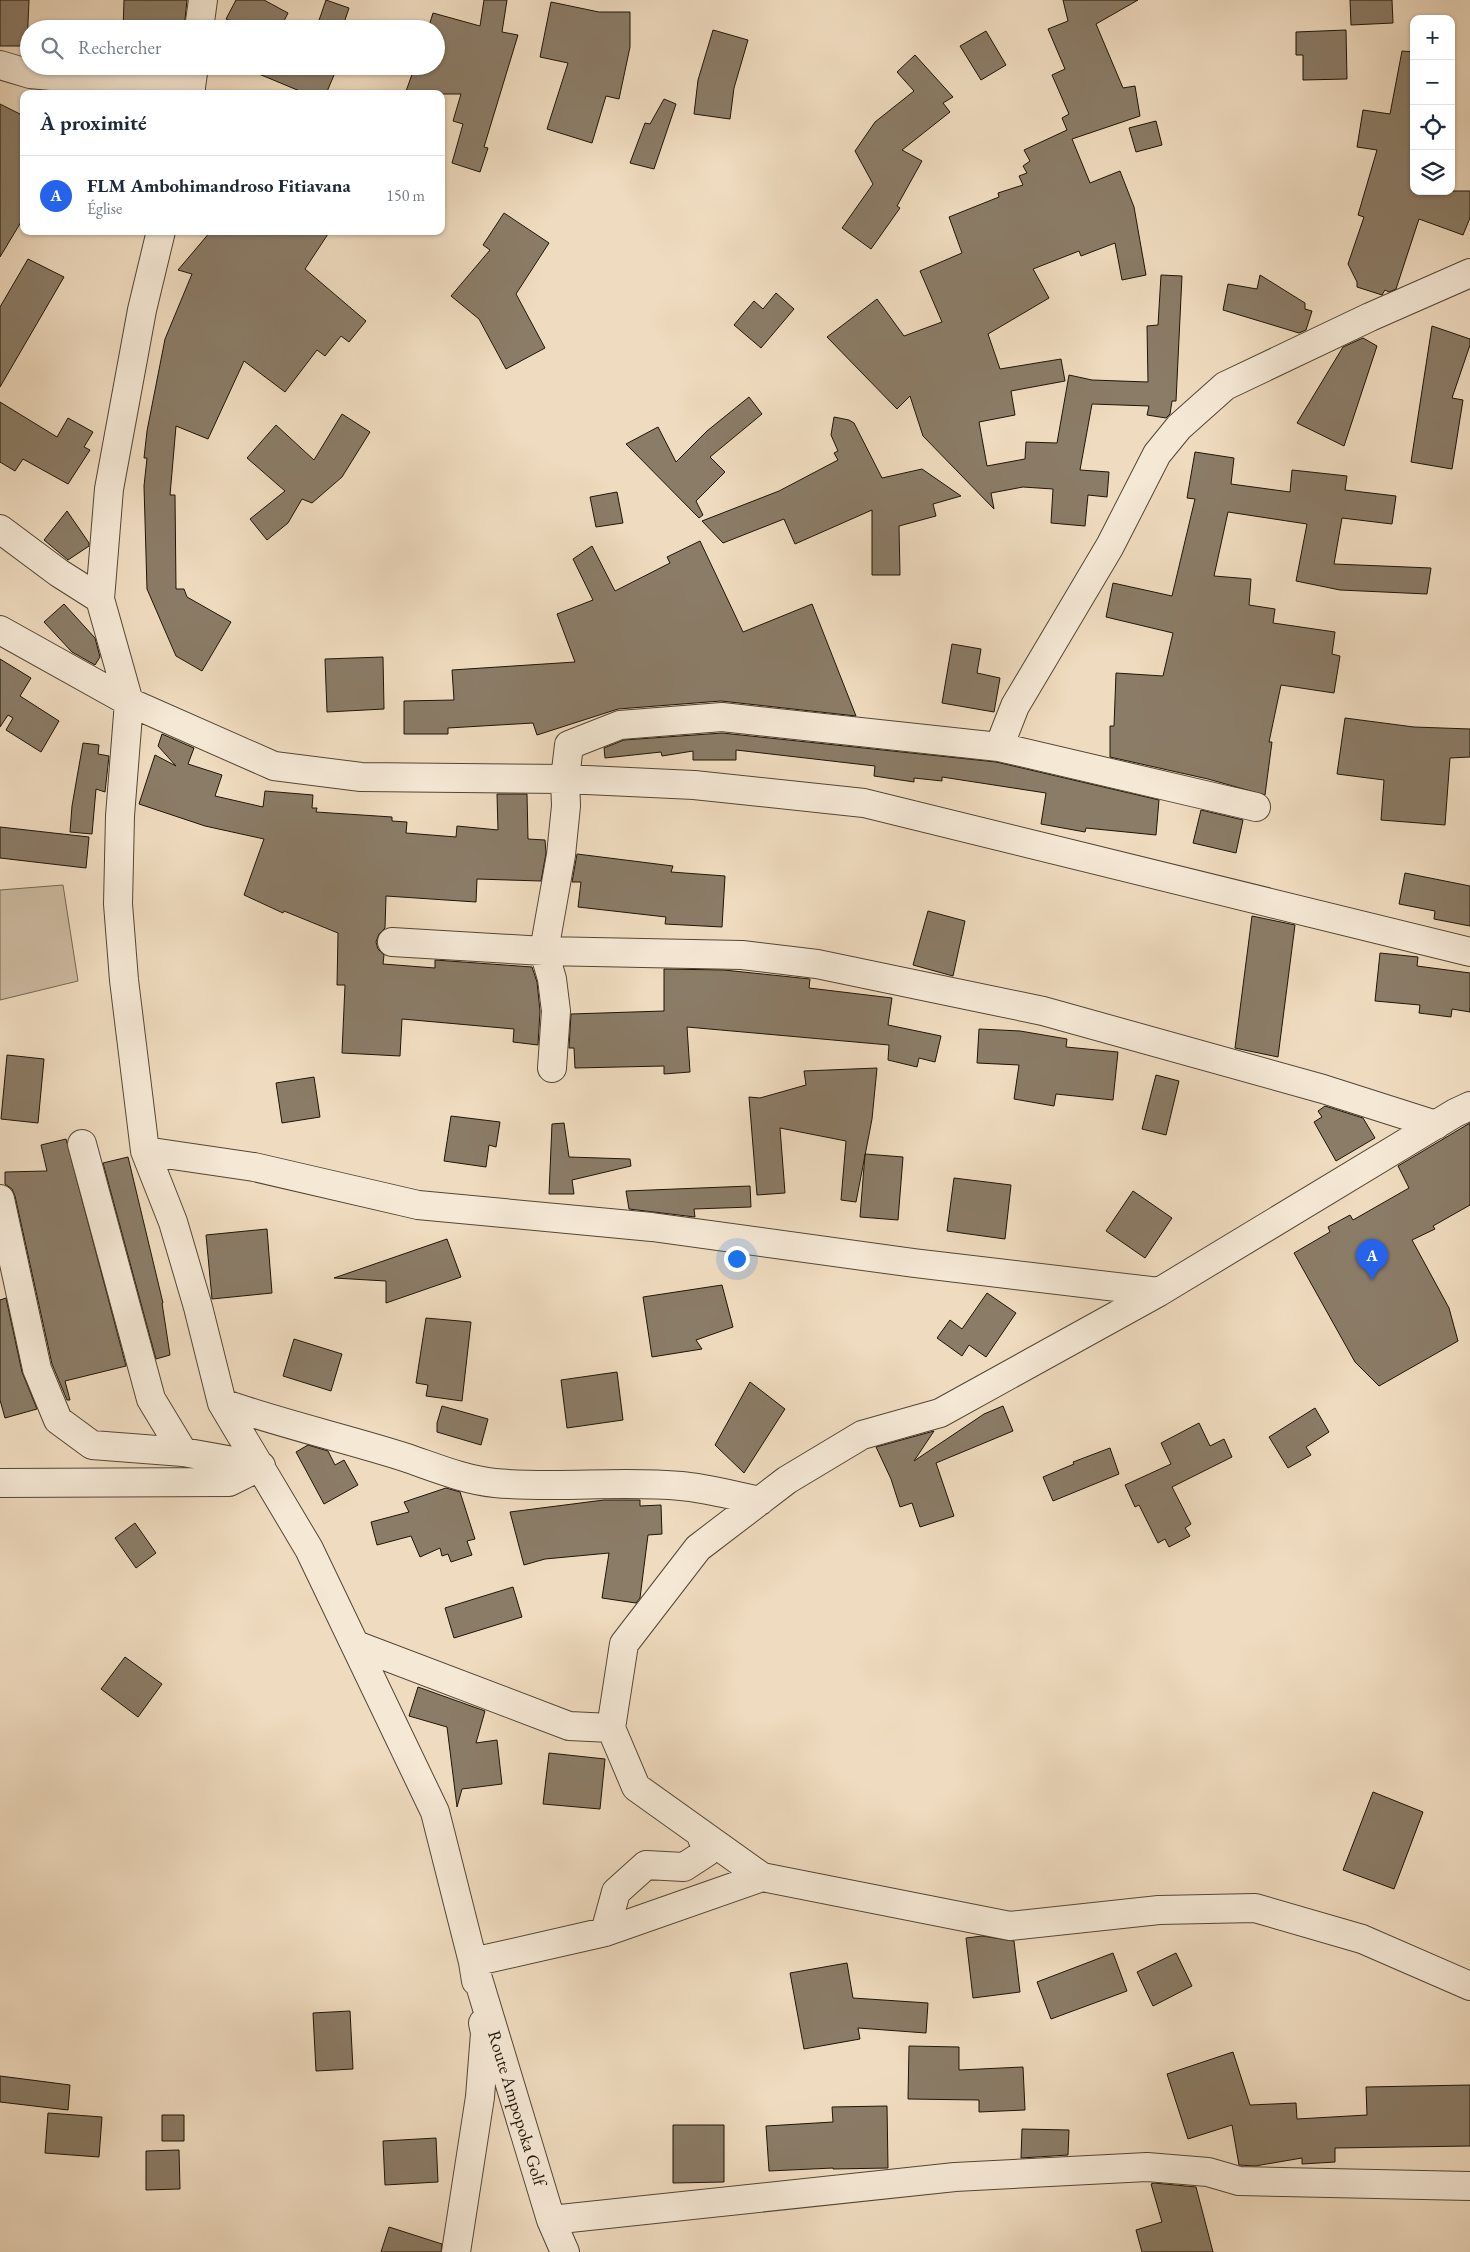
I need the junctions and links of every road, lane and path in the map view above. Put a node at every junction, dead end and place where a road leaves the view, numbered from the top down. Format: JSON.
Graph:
{"nodes":[{"id":1,"x":203,"y":0,"type":"edge"},
{"id":2,"x":200,"y":20,"type":"edge"},
{"id":3,"x":0,"y":64,"type":"edge"},
{"id":4,"x":20,"y":71,"type":"edge"},
{"id":5,"x":48,"y":75,"type":"edge"},
{"id":6,"x":191,"y":83,"type":"edge"},
{"id":7,"x":160,"y":235,"type":"edge"},
{"id":8,"x":1470,"y":273,"type":"edge"},
{"id":9,"x":0,"y":530,"type":"edge"},
{"id":10,"x":100,"y":599,"type":"junction"},
{"id":11,"x":0,"y":630,"type":"edge"},
{"id":12,"x":129,"y":702,"type":"junction"},
{"id":13,"x":999,"y":747,"type":"junction"},
{"id":14,"x":565,"y":779,"type":"junction"},
{"id":15,"x":1256,"y":807,"type":"dead end"},
{"id":16,"x":392,"y":942,"type":"dead end"},
{"id":17,"x":544,"y":950,"type":"junction"},
{"id":18,"x":1470,"y":952,"type":"edge"},
{"id":19,"x":552,"y":1068,"type":"dead end"},
{"id":20,"x":1470,"y":1106,"type":"edge"},
{"id":21,"x":1436,"y":1125,"type":"junction"},
{"id":22,"x":82,"y":1144,"type":"dead end"},
{"id":23,"x":145,"y":1152,"type":"junction"},
{"id":24,"x":0,"y":1199,"type":"edge"},
{"id":25,"x":1159,"y":1292,"type":"junction"},
{"id":26,"x":222,"y":1403,"type":"junction"},
{"id":27,"x":183,"y":1452,"type":"junction"},
{"id":28,"x":261,"y":1466,"type":"junction"},
{"id":29,"x":0,"y":1483,"type":"edge"},
{"id":30,"x":760,"y":1501,"type":"junction"},
{"id":31,"x":356,"y":1644,"type":"junction"},
{"id":32,"x":611,"y":1728,"type":"junction"},
{"id":33,"x":701,"y":1835,"type":"junction"},
{"id":34,"x":762,"y":1877,"type":"junction"},
{"id":35,"x":605,"y":1932,"type":"junction"},
{"id":36,"x":473,"y":1962,"type":"junction"},
{"id":37,"x":1470,"y":1986,"type":"edge"},
{"id":38,"x":1468,"y":2187,"type":"edge"},
{"id":39,"x":551,"y":2220,"type":"junction"},
{"id":40,"x":456,"y":2252,"type":"edge"},
{"id":41,"x":565,"y":2252,"type":"edge"}],
"edges":[{"from":1,"to":2,"type":"street"},
{"from":3,"to":4,"type":"street"},
{"from":5,"to":6,"type":"street"},
{"from":7,"to":10,"type":"street"},
{"from":8,"to":13,"type":"street"},
{"from":9,"to":10,"type":"street"},
{"from":10,"to":12,"type":"street"},
{"from":11,"to":12,"type":"street"},
{"from":12,"to":14,"type":"street"},
{"from":12,"to":23,"type":"street"},
{"from":13,"to":14,"type":"street"},
{"from":13,"to":15,"type":"street"},
{"from":14,"to":17,"type":"street"},
{"from":14,"to":18,"type":"street"},
{"from":16,"to":17,"type":"street"},
{"from":17,"to":19,"type":"street"},
{"from":17,"to":21,"type":"street"},
{"from":20,"to":21,"type":"street"},
{"from":21,"to":25,"type":"street"},
{"from":22,"to":27,"type":"street"},
{"from":23,"to":25,"type":"street"},
{"from":23,"to":26,"type":"street"},
{"from":24,"to":27,"type":"street"},
{"from":25,"to":30,"type":"street"},
{"from":26,"to":28,"type":"street"},
{"from":26,"to":30,"type":"street"},
{"from":27,"to":28,"type":"street"},
{"from":28,"to":29,"type":"street"},
{"from":28,"to":31,"type":"street"},
{"from":30,"to":32,"type":"street"},
{"from":31,"to":32,"type":"street"},
{"from":31,"to":36,"type":"street"},
{"from":32,"to":33,"type":"street"},
{"from":33,"to":34,"type":"street"},
{"from":33,"to":35,"type":"street"},
{"from":34,"to":35,"type":"street"},
{"from":34,"to":37,"type":"street"},
{"from":35,"to":36,"type":"street"},
{"from":36,"to":39,"type":"street","name":"Route Ampopoka Golf"},
{"from":36,"to":40,"type":"street","name":"Route Ampopoka Golf"},
{"from":38,"to":39,"type":"street"},
{"from":39,"to":41,"type":"street","name":"Route Ampopoka Golf"}]}
